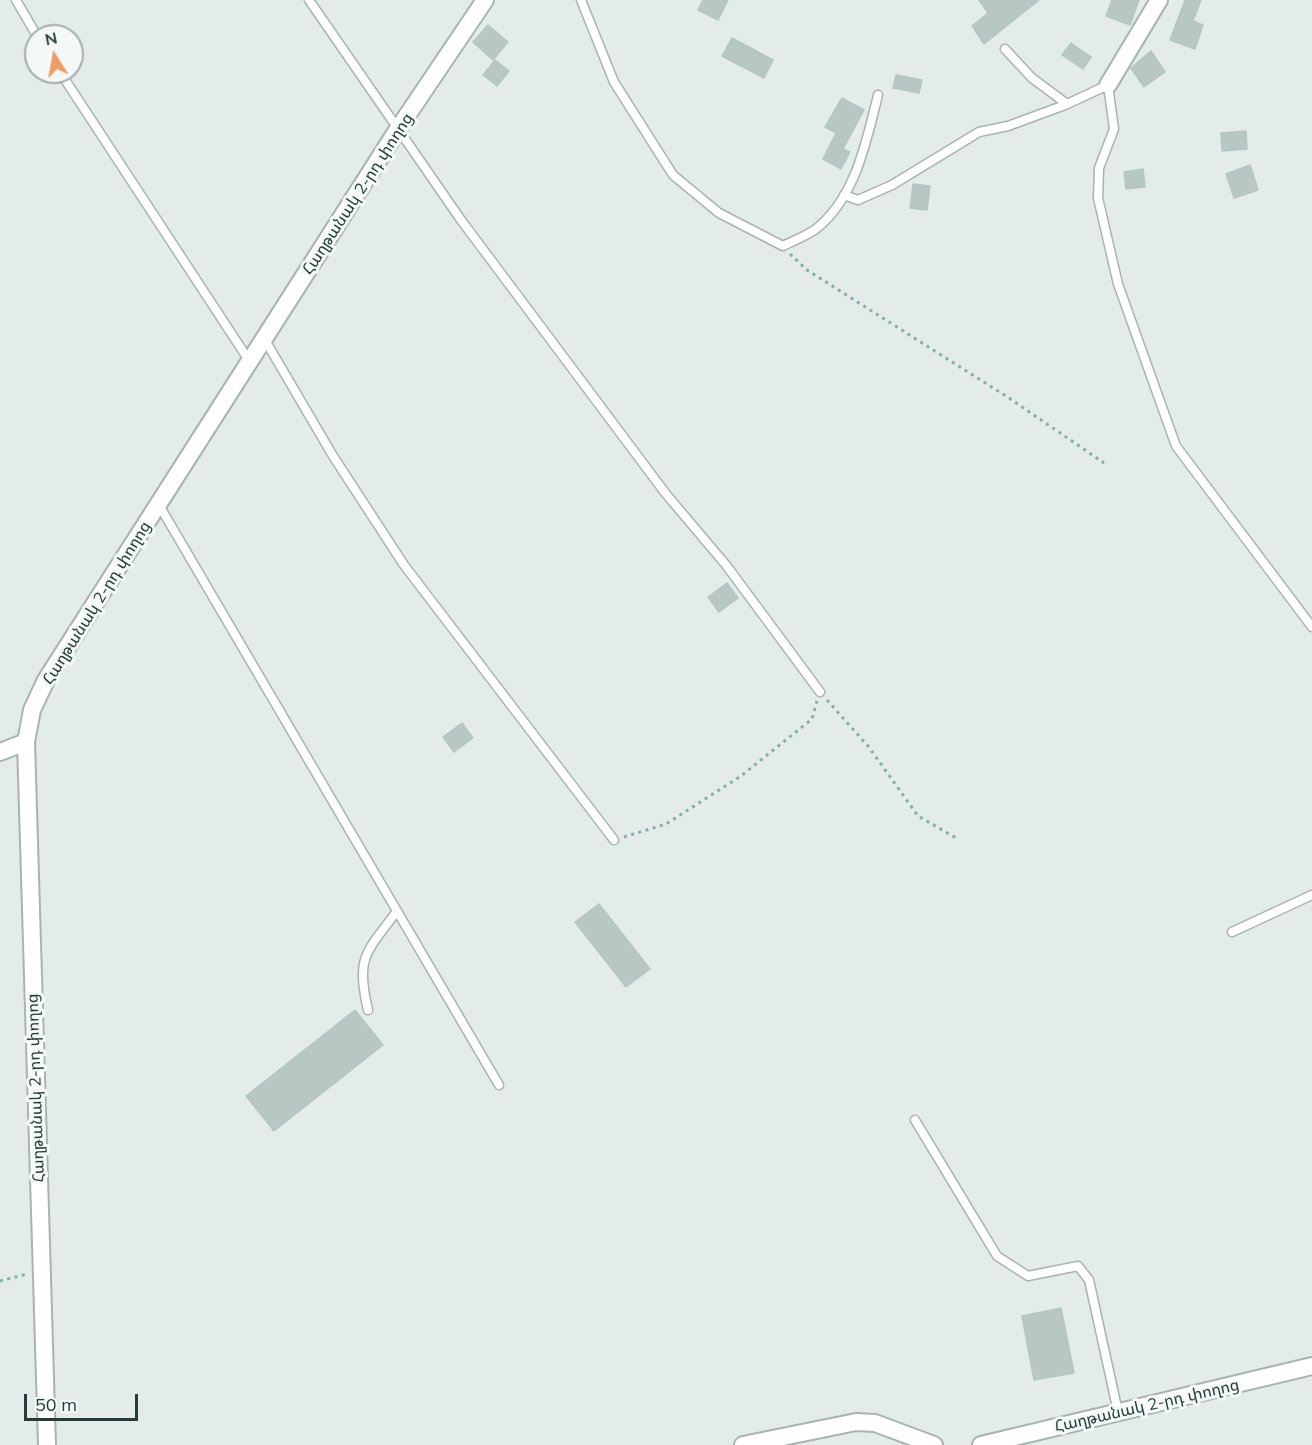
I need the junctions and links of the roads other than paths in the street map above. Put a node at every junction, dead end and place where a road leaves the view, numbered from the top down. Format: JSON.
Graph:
{"nodes":[{"id":1,"x":16,"y":0,"type":"edge"},
{"id":2,"x":309,"y":0,"type":"edge"},
{"id":3,"x":485,"y":0,"type":"edge"},
{"id":4,"x":581,"y":0,"type":"edge"},
{"id":5,"x":1159,"y":0,"type":"edge"},
{"id":6,"x":30,"y":24,"type":"edge"},
{"id":7,"x":1005,"y":49,"type":"dead end"},
{"id":8,"x":68,"y":84,"type":"edge"},
{"id":9,"x":1108,"y":85,"type":"junction"},
{"id":10,"x":878,"y":95,"type":"dead end"},
{"id":11,"x":1067,"y":104,"type":"junction"},
{"id":12,"x":398,"y":129,"type":"junction"},
{"id":13,"x":844,"y":195,"type":"junction"},
{"id":14,"x":265,"y":340,"type":"junction"},
{"id":15,"x":250,"y":362,"type":"junction"},
{"id":16,"x":159,"y":505,"type":"junction"},
{"id":17,"x":1312,"y":627,"type":"edge"},
{"id":18,"x":820,"y":692,"type":"road end"},
{"id":19,"x":26,"y":742,"type":"junction"},
{"id":20,"x":0,"y":752,"type":"edge"},
{"id":21,"x":614,"y":840,"type":"road end"},
{"id":22,"x":1312,"y":895,"type":"edge"},
{"id":23,"x":397,"y":910,"type":"junction"},
{"id":24,"x":1232,"y":932,"type":"dead end"},
{"id":25,"x":368,"y":1010,"type":"dead end"},
{"id":26,"x":499,"y":1085,"type":"dead end"},
{"id":27,"x":915,"y":1120,"type":"dead end"},
{"id":28,"x":1312,"y":1366,"type":"edge"},
{"id":29,"x":1118,"y":1412,"type":"junction"},
{"id":30,"x":47,"y":1445,"type":"edge"},
{"id":31,"x":743,"y":1445,"type":"edge"},
{"id":32,"x":934,"y":1445,"type":"edge"},
{"id":33,"x":981,"y":1445,"type":"edge"}],
"edges":[{"from":1,"to":6,"type":"lane"},
{"from":2,"to":12,"type":"lane"},
{"from":3,"to":12,"type":"street","name":"Հաղթանակ 2-րդ փողոց"},
{"from":4,"to":13,"type":"lane"},
{"from":5,"to":9,"type":"street"},
{"from":7,"to":11,"type":"lane"},
{"from":8,"to":15,"type":"lane"},
{"from":9,"to":11,"type":"lane"},
{"from":9,"to":17,"type":"lane"},
{"from":10,"to":13,"type":"lane"},
{"from":11,"to":13,"type":"lane"},
{"from":12,"to":14,"type":"street","name":"Հաղթանակ 2-րդ փողոց"},
{"from":12,"to":18,"type":"lane"},
{"from":14,"to":15,"type":"street","name":"Հաղթանակ 2-րդ փողոց"},
{"from":14,"to":21,"type":"lane"},
{"from":15,"to":16,"type":"street","name":"Հաղթանակ 2-րդ փողոց"},
{"from":16,"to":19,"type":"street","name":"Հաղթանակ 2-րդ փողոց"},
{"from":16,"to":23,"type":"lane"},
{"from":19,"to":20,"type":"street"},
{"from":19,"to":30,"type":"street","name":"Հաղթանակ 2-րդ փողոց"},
{"from":22,"to":24,"type":"lane"},
{"from":23,"to":25,"type":"lane"},
{"from":23,"to":26,"type":"lane"},
{"from":27,"to":29,"type":"lane"},
{"from":28,"to":29,"type":"street","name":"Հաղթանակ 2-րդ փողոց"},
{"from":29,"to":33,"type":"street","name":"Հաղթանակ 2-րդ փողոց"},
{"from":31,"to":32,"type":"street"}]}
